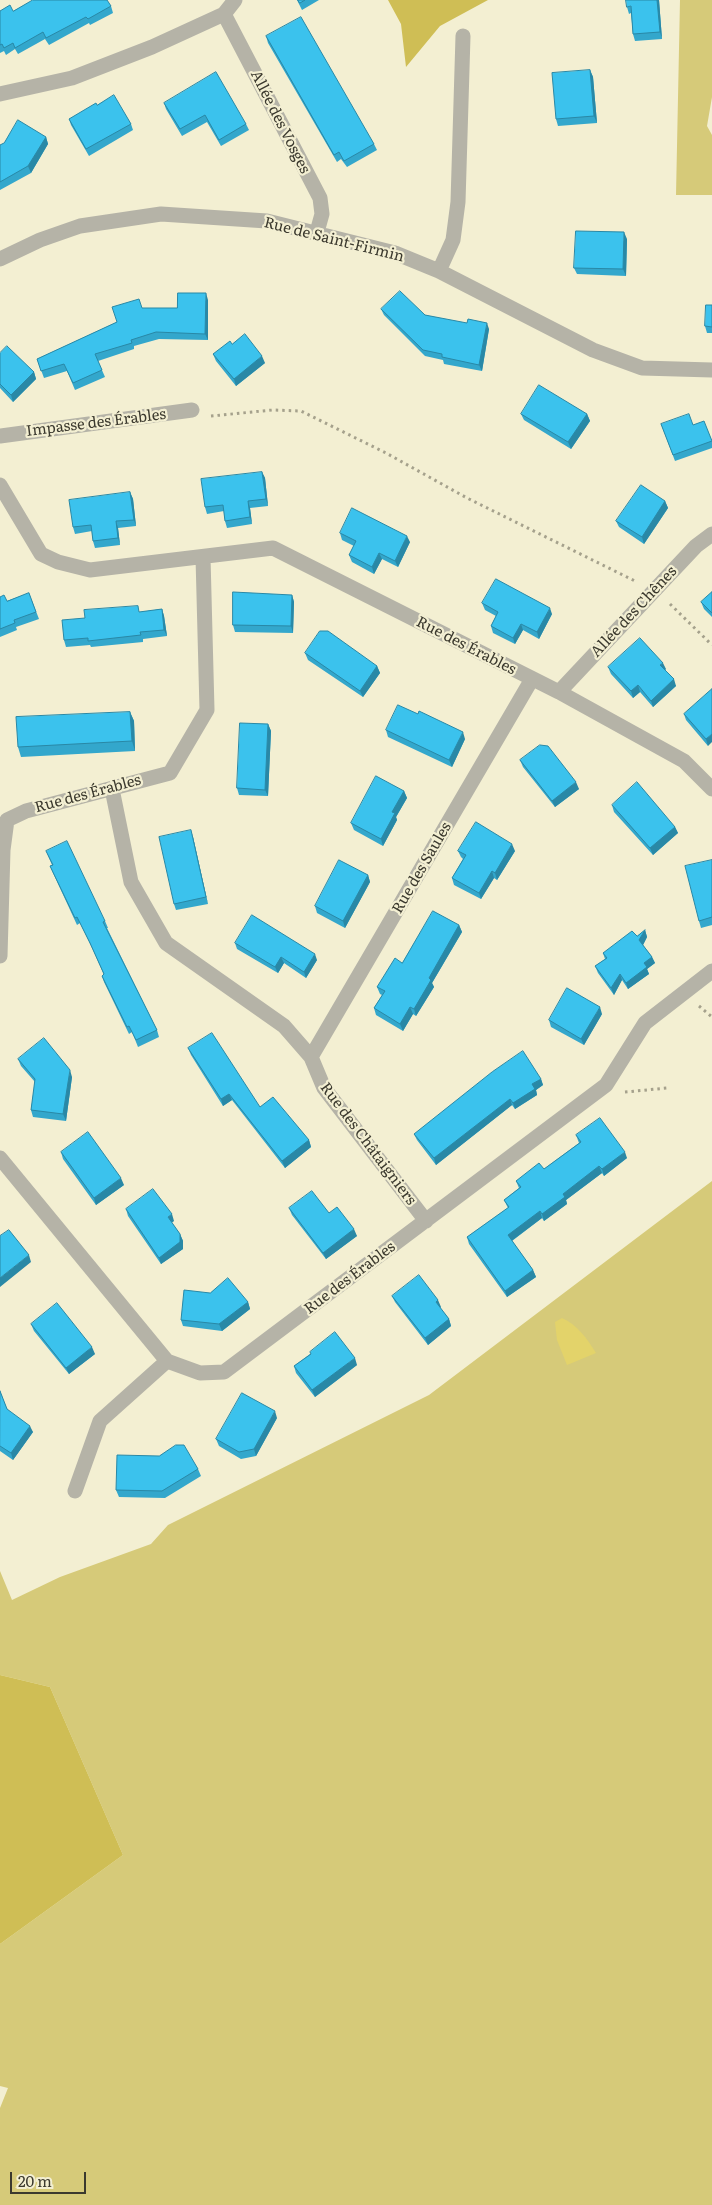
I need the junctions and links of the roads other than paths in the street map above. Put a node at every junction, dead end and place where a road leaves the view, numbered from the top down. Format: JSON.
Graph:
{"nodes":[{"id":1,"x":235,"y":0,"type":"edge"},
{"id":2,"x":224,"y":14,"type":"junction"},
{"id":3,"x":463,"y":36,"type":"dead end"},
{"id":4,"x":0,"y":94,"type":"edge"},
{"id":5,"x":318,"y":232,"type":"junction"},
{"id":6,"x":0,"y":259,"type":"edge"},
{"id":7,"x":439,"y":271,"type":"junction"},
{"id":8,"x":712,"y":370,"type":"edge"},
{"id":9,"x":192,"y":410,"type":"road end"},
{"id":10,"x":0,"y":436,"type":"edge"},
{"id":11,"x":0,"y":485,"type":"edge"},
{"id":12,"x":712,"y":534,"type":"edge"},
{"id":13,"x":204,"y":557,"type":"junction"},
{"id":14,"x":532,"y":679,"type":"junction"},
{"id":15,"x":559,"y":692,"type":"junction"},
{"id":16,"x":112,"y":789,"type":"junction"},
{"id":17,"x":712,"y":789,"type":"edge"},
{"id":18,"x":0,"y":956,"type":"edge"},
{"id":19,"x":712,"y":971,"type":"edge"},
{"id":20,"x":311,"y":1058,"type":"junction"},
{"id":21,"x":0,"y":1158,"type":"edge"},
{"id":22,"x":426,"y":1220,"type":"junction"},
{"id":23,"x":167,"y":1360,"type":"junction"},
{"id":24,"x":75,"y":1491,"type":"dead end"}],
"edges":[{"from":1,"to":2,"type":"street"},
{"from":2,"to":4,"type":"street"},
{"from":2,"to":5,"type":"street","name":"Allée des Vosges"},
{"from":3,"to":7,"type":"street"},
{"from":5,"to":6,"type":"street","name":"Rue de Saint-Firmin"},
{"from":5,"to":7,"type":"street","name":"Rue de Saint-Firmin"},
{"from":7,"to":8,"type":"street","name":"Rue de Saint-Firmin"},
{"from":9,"to":10,"type":"street","name":"Impasse des Érables"},
{"from":11,"to":13,"type":"street","name":"Rue des Érables"},
{"from":12,"to":15,"type":"street","name":"Allée des Chênes"},
{"from":13,"to":14,"type":"street","name":"Rue des Érables"},
{"from":13,"to":16,"type":"street","name":"Rue des Érables"},
{"from":14,"to":15,"type":"street","name":"Rue des Érables"},
{"from":14,"to":20,"type":"street","name":"Rue des Saules"},
{"from":15,"to":17,"type":"street","name":"Rue des Érables"},
{"from":16,"to":18,"type":"street","name":"Rue des Érables"},
{"from":16,"to":20,"type":"street","name":"Rue des Châtaigniers"},
{"from":19,"to":22,"type":"street","name":"Rue des Érables"},
{"from":20,"to":22,"type":"street","name":"Rue des Châtaigniers"},
{"from":21,"to":23,"type":"street","name":"Rue des Érables"},
{"from":22,"to":23,"type":"street","name":"Rue des Érables"},
{"from":23,"to":24,"type":"street"}]}
